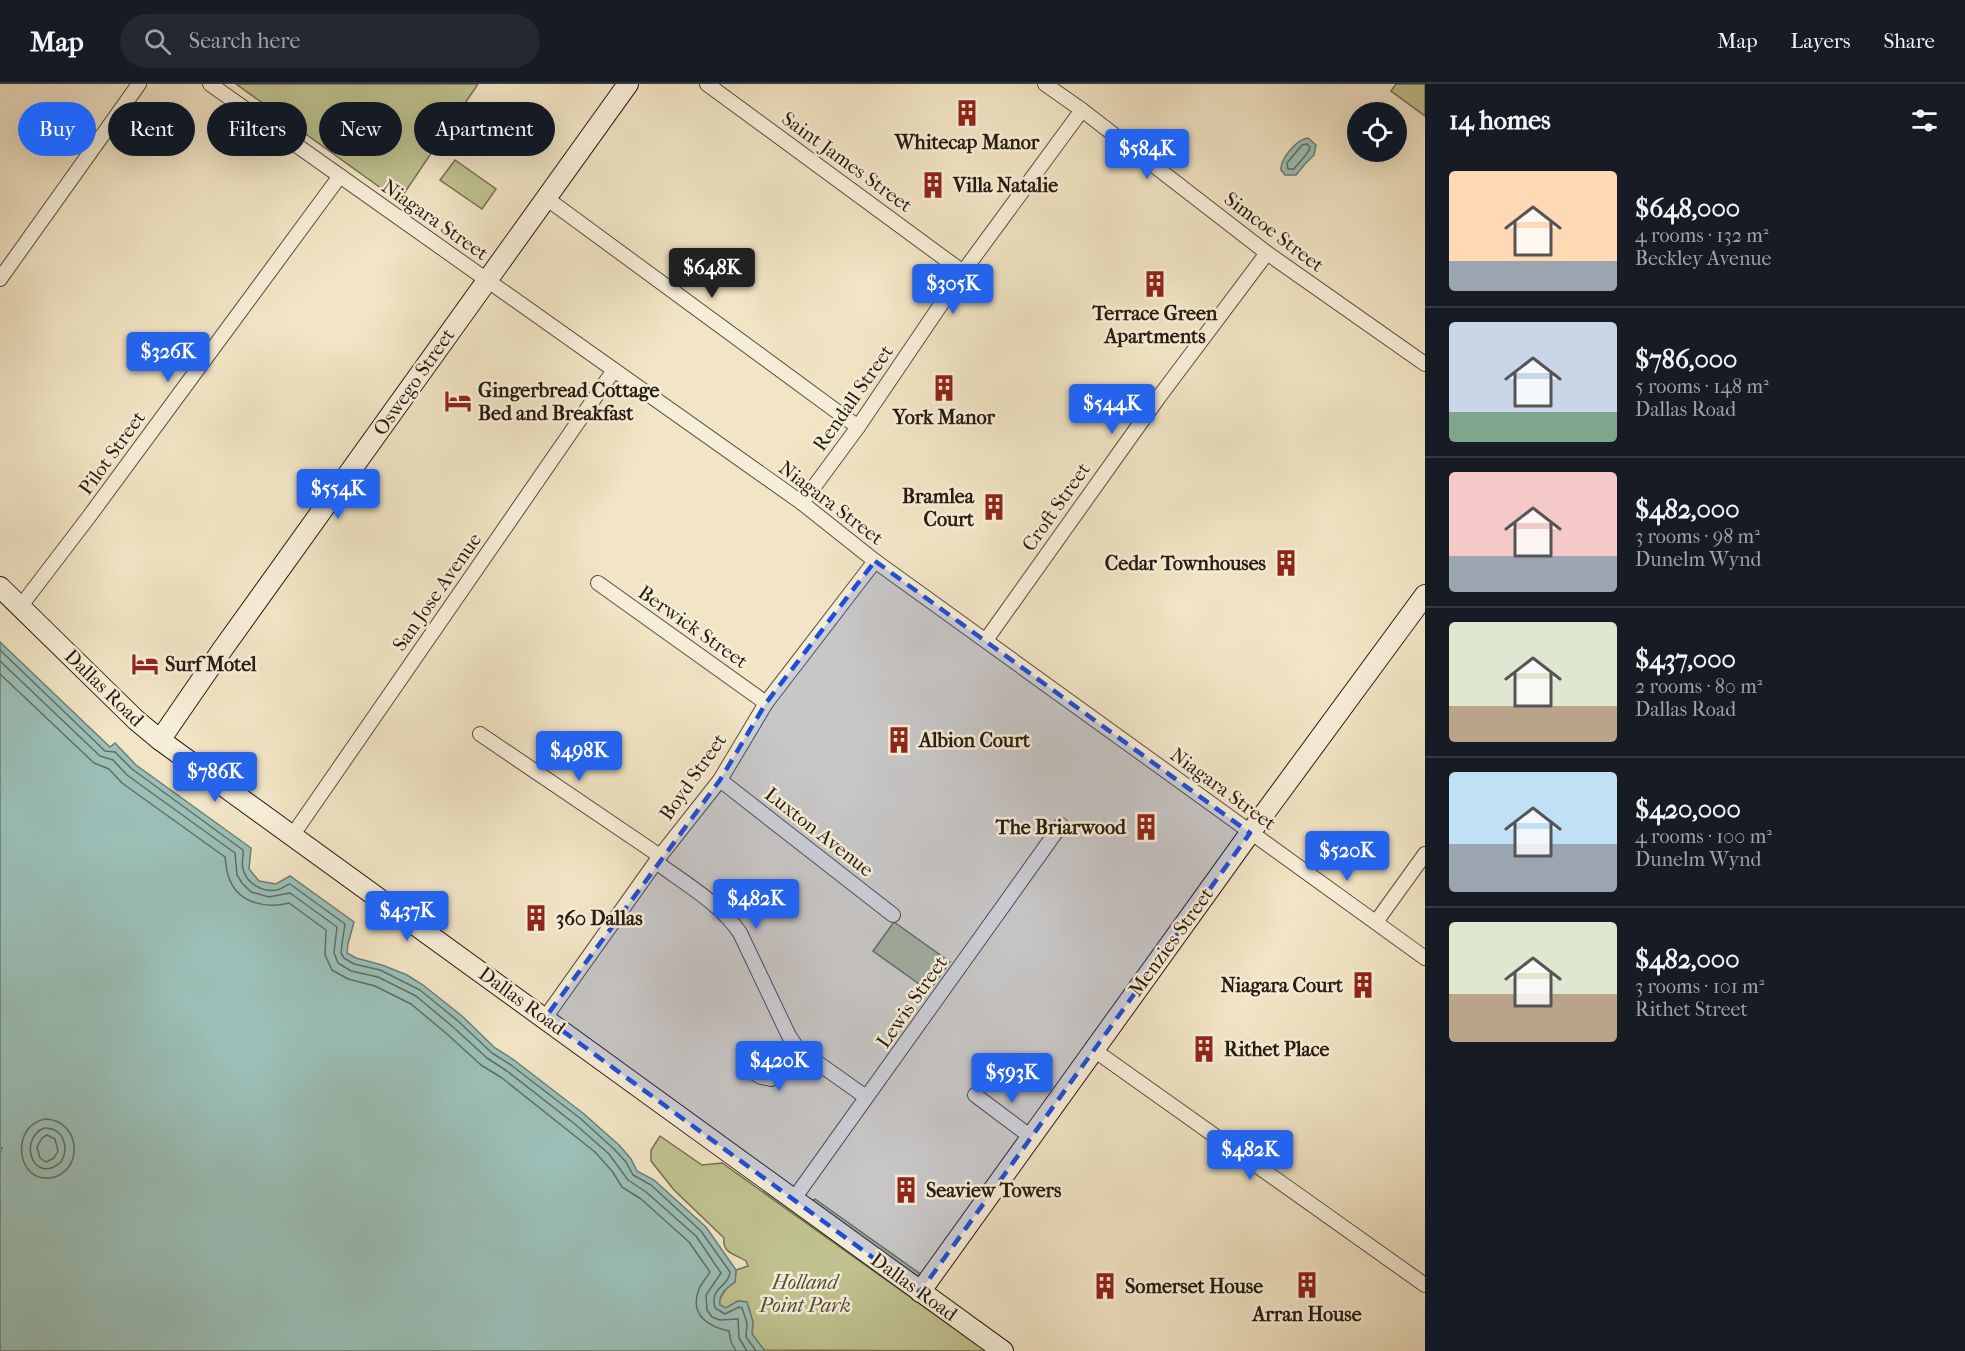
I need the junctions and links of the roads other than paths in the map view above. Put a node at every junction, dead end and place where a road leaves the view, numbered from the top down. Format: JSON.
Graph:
{"nodes":[{"id":1,"x":139,"y":84,"type":"edge"},
{"id":2,"x":210,"y":84,"type":"edge"},
{"id":3,"x":628,"y":84,"type":"edge"},
{"id":4,"x":707,"y":84,"type":"edge"},
{"id":5,"x":1045,"y":84,"type":"edge"},
{"id":6,"x":1082,"y":110,"type":"junction"},
{"id":7,"x":340,"y":176,"type":"junction"},
{"id":8,"x":546,"y":198,"type":"junction"},
{"id":9,"x":1268,"y":253,"type":"junction"},
{"id":10,"x":963,"y":272,"type":"junction"},
{"id":11,"x":0,"y":279,"type":"edge"},
{"id":12,"x":487,"y":280,"type":"junction"},
{"id":13,"x":1425,"y":364,"type":"edge"},
{"id":14,"x":614,"y":370,"type":"junction"},
{"id":15,"x":858,"y":427,"type":"junction"},
{"id":16,"x":802,"y":504,"type":"junction"},
{"id":17,"x":875,"y":561,"type":"junction"},
{"id":18,"x":598,"y":584,"type":"dead end"},
{"id":19,"x":0,"y":587,"type":"edge"},
{"id":20,"x":1425,"y":595,"type":"edge"},
{"id":21,"x":20,"y":607,"type":"junction"},
{"id":22,"x":986,"y":639,"type":"junction"},
{"id":23,"x":766,"y":703,"type":"junction"},
{"id":24,"x":480,"y":734,"type":"dead end"},
{"id":25,"x":160,"y":740,"type":"junction"},
{"id":26,"x":720,"y":780,"type":"junction"},
{"id":27,"x":1061,"y":825,"type":"dead end"},
{"id":28,"x":1250,"y":833,"type":"junction"},
{"id":29,"x":292,"y":836,"type":"junction"},
{"id":30,"x":1425,"y":854,"type":"edge"},
{"id":31,"x":658,"y":859,"type":"junction"},
{"id":32,"x":893,"y":915,"type":"dead end"},
{"id":33,"x":1376,"y":922,"type":"junction"},
{"id":34,"x":1425,"y":958,"type":"edge"},
{"id":35,"x":546,"y":1018,"type":"junction"},
{"id":36,"x":798,"y":1049,"type":"junction"},
{"id":37,"x":1094,"y":1050,"type":"junction"},
{"id":38,"x":746,"y":1068,"type":"dead end"},
{"id":39,"x":975,"y":1095,"type":"dead end"},
{"id":40,"x":866,"y":1097,"type":"junction"},
{"id":41,"x":1031,"y":1137,"type":"junction"},
{"id":42,"x":793,"y":1200,"type":"junction"},
{"id":43,"x":1425,"y":1285,"type":"edge"},
{"id":44,"x":920,"y":1292,"type":"junction"},
{"id":45,"x":1003,"y":1351,"type":"edge"}],
"edges":[{"from":1,"to":11,"type":"street"},
{"from":2,"to":7,"type":"street","name":"Niagara Street"},
{"from":3,"to":8,"type":"street","name":"Oswego Street"},
{"from":4,"to":10,"type":"street","name":"Saint James Street"},
{"from":5,"to":6,"type":"street","name":"Simcoe Street"},
{"from":6,"to":9,"type":"street","name":"Simcoe Street"},
{"from":6,"to":10,"type":"street","name":"Rendall Street"},
{"from":7,"to":12,"type":"street","name":"Niagara Street"},
{"from":7,"to":21,"type":"street","name":"Pilot Street"},
{"from":8,"to":12,"type":"street","name":"Oswego Street"},
{"from":8,"to":15,"type":"street"},
{"from":9,"to":13,"type":"street","name":"Simcoe Street"},
{"from":9,"to":22,"type":"street","name":"Croft Street"},
{"from":10,"to":15,"type":"street","name":"Rendall Street"},
{"from":12,"to":14,"type":"street","name":"Niagara Street"},
{"from":12,"to":25,"type":"street","name":"Oswego Street"},
{"from":14,"to":16,"type":"street","name":"Niagara Street"},
{"from":14,"to":29,"type":"street","name":"San Jose Avenue"},
{"from":15,"to":16,"type":"street","name":"Rendall Street"},
{"from":16,"to":17,"type":"street","name":"Niagara Street"},
{"from":17,"to":22,"type":"street","name":"Niagara Street"},
{"from":17,"to":23,"type":"street","name":"Boyd Street"},
{"from":18,"to":23,"type":"street","name":"Berwick Street"},
{"from":19,"to":21,"type":"street","name":"Dallas Road"},
{"from":20,"to":28,"type":"street","name":"Menzies Street"},
{"from":21,"to":25,"type":"street","name":"Dallas Road"},
{"from":22,"to":28,"type":"street","name":"Niagara Street"},
{"from":23,"to":26,"type":"street","name":"Boyd Street"},
{"from":24,"to":31,"type":"street"},
{"from":25,"to":29,"type":"street","name":"Dallas Road"},
{"from":26,"to":31,"type":"street","name":"Boyd Street"},
{"from":26,"to":32,"type":"street","name":"Luxton Avenue"},
{"from":27,"to":40,"type":"street","name":"Lewis Street"},
{"from":28,"to":33,"type":"street","name":"Niagara Street"},
{"from":28,"to":37,"type":"street","name":"Menzies Street"},
{"from":29,"to":35,"type":"street","name":"Dallas Road"},
{"from":30,"to":33,"type":"street"},
{"from":31,"to":35,"type":"street","name":"Boyd Street"},
{"from":31,"to":36,"type":"street"},
{"from":33,"to":34,"type":"street","name":"Niagara Street"},
{"from":35,"to":42,"type":"street","name":"Dallas Road"},
{"from":36,"to":38,"type":"street"},
{"from":36,"to":40,"type":"street"},
{"from":37,"to":41,"type":"street","name":"Menzies Street"},
{"from":37,"to":43,"type":"street"},
{"from":39,"to":41,"type":"street"},
{"from":40,"to":42,"type":"street","name":"Lewis Street"},
{"from":41,"to":44,"type":"street","name":"Menzies Street"},
{"from":42,"to":44,"type":"street","name":"Dallas Road"},
{"from":44,"to":45,"type":"street","name":"Dallas Road"}]}
